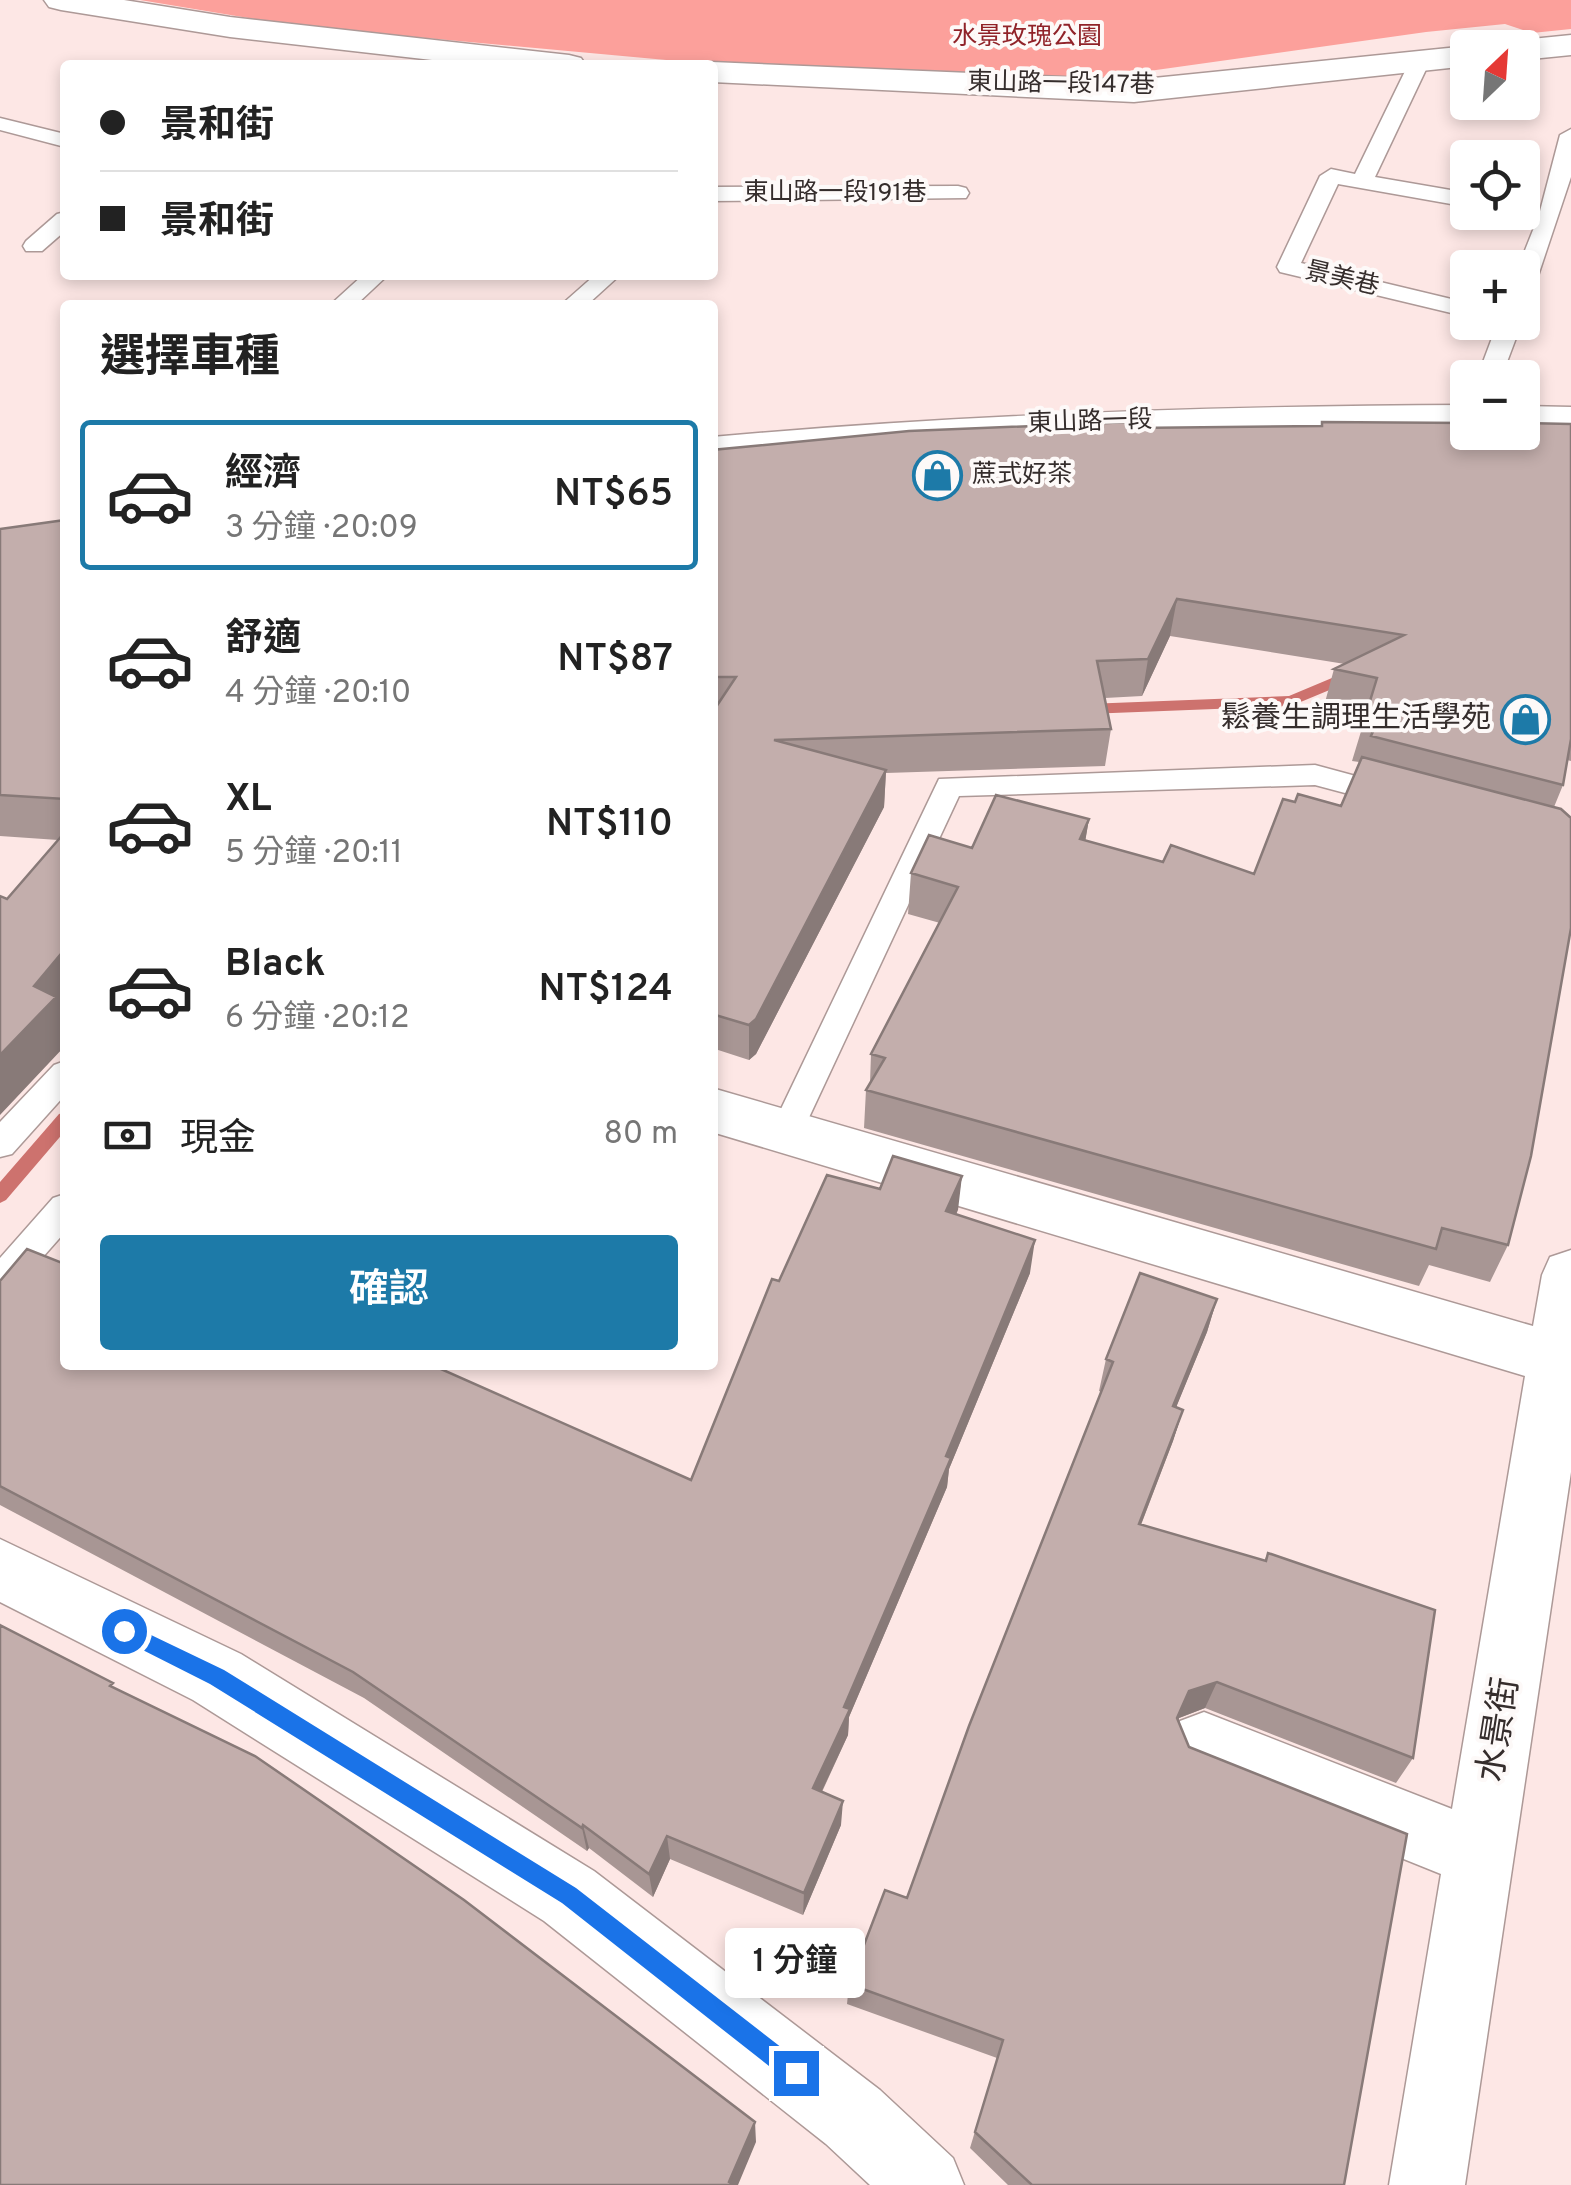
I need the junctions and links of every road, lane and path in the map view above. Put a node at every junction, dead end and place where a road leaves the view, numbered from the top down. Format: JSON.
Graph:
{"nodes":[{"id":1,"x":62,"y":0,"type":"edge"},
{"id":2,"x":1571,"y":45,"type":"edge"},
{"id":3,"x":1540,"y":48,"type":"edge"},
{"id":4,"x":1450,"y":58,"type":"edge"},
{"id":5,"x":524,"y":60,"type":"edge"},
{"id":6,"x":1420,"y":61,"type":"junction"},
{"id":7,"x":718,"y":72,"type":"edge"},
{"id":8,"x":0,"y":124,"type":"edge"},
{"id":9,"x":1571,"y":136,"type":"edge"},
{"id":10,"x":60,"y":140,"type":"edge"},
{"id":11,"x":1362,"y":182,"type":"junction"},
{"id":12,"x":958,"y":193,"type":"dead end"},
{"id":13,"x":718,"y":194,"type":"edge"},
{"id":14,"x":1450,"y":197,"type":"edge"},
{"id":15,"x":1540,"y":213,"type":"edge"},
{"id":16,"x":1550,"y":215,"type":"junction"},
{"id":17,"x":60,"y":223,"type":"edge"},
{"id":18,"x":34,"y":246,"type":"dead end"},
{"id":19,"x":1537,"y":250,"type":"edge"},
{"id":20,"x":371,"y":280,"type":"edge"},
{"id":21,"x":603,"y":280,"type":"edge"},
{"id":22,"x":348,"y":300,"type":"edge"},
{"id":23,"x":579,"y":300,"type":"edge"},
{"id":24,"x":1450,"y":306,"type":"edge"},
{"id":25,"x":1450,"y":418,"type":"edge"},
{"id":26,"x":1540,"y":419,"type":"edge"},
{"id":27,"x":1571,"y":420,"type":"edge"},
{"id":28,"x":718,"y":449,"type":"edge"},
{"id":29,"x":1425,"y":804,"type":"edge"},
{"id":30,"x":60,"y":1079,"type":"edge"},
{"id":31,"x":718,"y":1112,"type":"edge"},
{"id":32,"x":786,"y":1132,"type":"junction"},
{"id":33,"x":0,"y":1144,"type":"edge"},
{"id":34,"x":60,"y":1214,"type":"edge"},
{"id":35,"x":1571,"y":1275,"type":"edge"},
{"id":36,"x":0,"y":1282,"type":"edge"},
{"id":37,"x":1558,"y":1359,"type":"junction"},
{"id":38,"x":0,"y":1569,"type":"edge"},
{"id":39,"x":1204,"y":1746,"type":"dead end"},
{"id":40,"x":1480,"y":1854,"type":"junction"},
{"id":41,"x":926,"y":2185,"type":"edge"},
{"id":42,"x":1428,"y":2185,"type":"edge"}],
"edges":[{"from":1,"to":5,"type":"street"},
{"from":2,"to":3,"type":"street"},
{"from":4,"to":6,"type":"street","name":"東山路一段147巷"},
{"from":6,"to":7,"type":"street","name":"東山路一段147巷"},
{"from":6,"to":11,"type":"lane"},
{"from":8,"to":10,"type":"lane"},
{"from":9,"to":16,"type":"lane"},
{"from":11,"to":14,"type":"lane","name":"景美巷"},
{"from":11,"to":24,"type":"lane","name":"景美巷"},
{"from":12,"to":13,"type":"lane","name":"東山路一段191巷"},
{"from":15,"to":16,"type":"lane"},
{"from":16,"to":19,"type":"lane"},
{"from":17,"to":18,"type":"lane"},
{"from":20,"to":22,"type":"lane"},
{"from":21,"to":23,"type":"lane"},
{"from":25,"to":28,"type":"street","name":"東山路一段"},
{"from":26,"to":27,"type":"street"},
{"from":29,"to":32,"type":"lane"},
{"from":30,"to":33,"type":"lane"},
{"from":31,"to":32,"type":"street"},
{"from":32,"to":37,"type":"street"},
{"from":34,"to":36,"type":"lane"},
{"from":35,"to":37,"type":"street","name":"水景街"},
{"from":37,"to":40,"type":"street","name":"水景街"},
{"from":38,"to":41,"type":"street"},
{"from":39,"to":40,"type":"street"},
{"from":40,"to":42,"type":"street","name":"水景街"}]}
